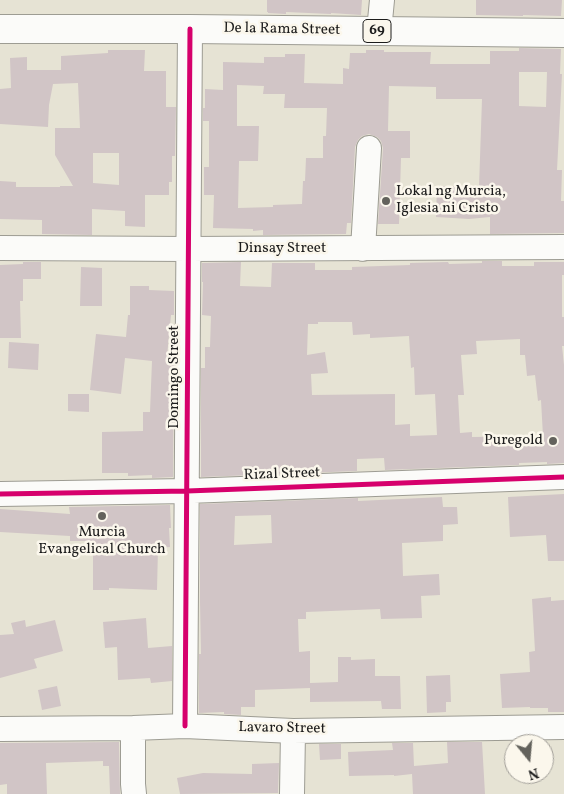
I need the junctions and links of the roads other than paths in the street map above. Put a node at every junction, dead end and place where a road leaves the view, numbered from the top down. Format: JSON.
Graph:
{"nodes":[{"id":1,"x":382,"y":0,"type":"edge"},
{"id":2,"x":0,"y":29,"type":"edge"},
{"id":3,"x":190,"y":29,"type":"junction"},
{"id":4,"x":379,"y":31,"type":"junction"},
{"id":5,"x":564,"y":33,"type":"edge"},
{"id":6,"x":369,"y":148,"type":"dead end"},
{"id":7,"x":564,"y":247,"type":"edge"},
{"id":8,"x":0,"y":248,"type":"edge"},
{"id":9,"x":189,"y":249,"type":"junction"},
{"id":10,"x":363,"y":249,"type":"junction"},
{"id":11,"x":564,"y":477,"type":"edge"},
{"id":12,"x":187,"y":491,"type":"junction"},
{"id":13,"x":0,"y":494,"type":"edge"},
{"id":14,"x":184,"y":726,"type":"junction"},
{"id":15,"x":564,"y":727,"type":"edge"},
{"id":16,"x":132,"y":728,"type":"junction"},
{"id":17,"x":0,"y":729,"type":"edge"},
{"id":18,"x":293,"y":731,"type":"junction"},
{"id":19,"x":134,"y":794,"type":"edge"},
{"id":20,"x":292,"y":794,"type":"edge"}],
"edges":[{"from":1,"to":4,"type":"street"},
{"from":2,"to":3,"type":"highway","name":"De la Rama Street","number":"69"},
{"from":3,"to":4,"type":"highway","name":"De la Rama Street","number":"69"},
{"from":3,"to":9,"type":"street","name":"Domingo Street"},
{"from":4,"to":5,"type":"highway","name":"De la Rama Street","number":"69"},
{"from":6,"to":10,"type":"street"},
{"from":7,"to":10,"type":"street","name":"Dinsay Street"},
{"from":8,"to":9,"type":"street","name":"Dinsay Street"},
{"from":9,"to":10,"type":"street","name":"Dinsay Street"},
{"from":9,"to":12,"type":"street","name":"Domingo Street"},
{"from":11,"to":12,"type":"street","name":"Rizal Street"},
{"from":12,"to":13,"type":"street","name":"Rizal Street"},
{"from":12,"to":14,"type":"street","name":"Domingo Street"},
{"from":14,"to":16,"type":"street","name":"Lavaro Street"},
{"from":14,"to":18,"type":"street","name":"Lavaro Street"},
{"from":15,"to":18,"type":"street","name":"Lavaro Street"},
{"from":16,"to":17,"type":"street","name":"Lavaro Street"},
{"from":16,"to":19,"type":"street"},
{"from":18,"to":20,"type":"street"}]}
